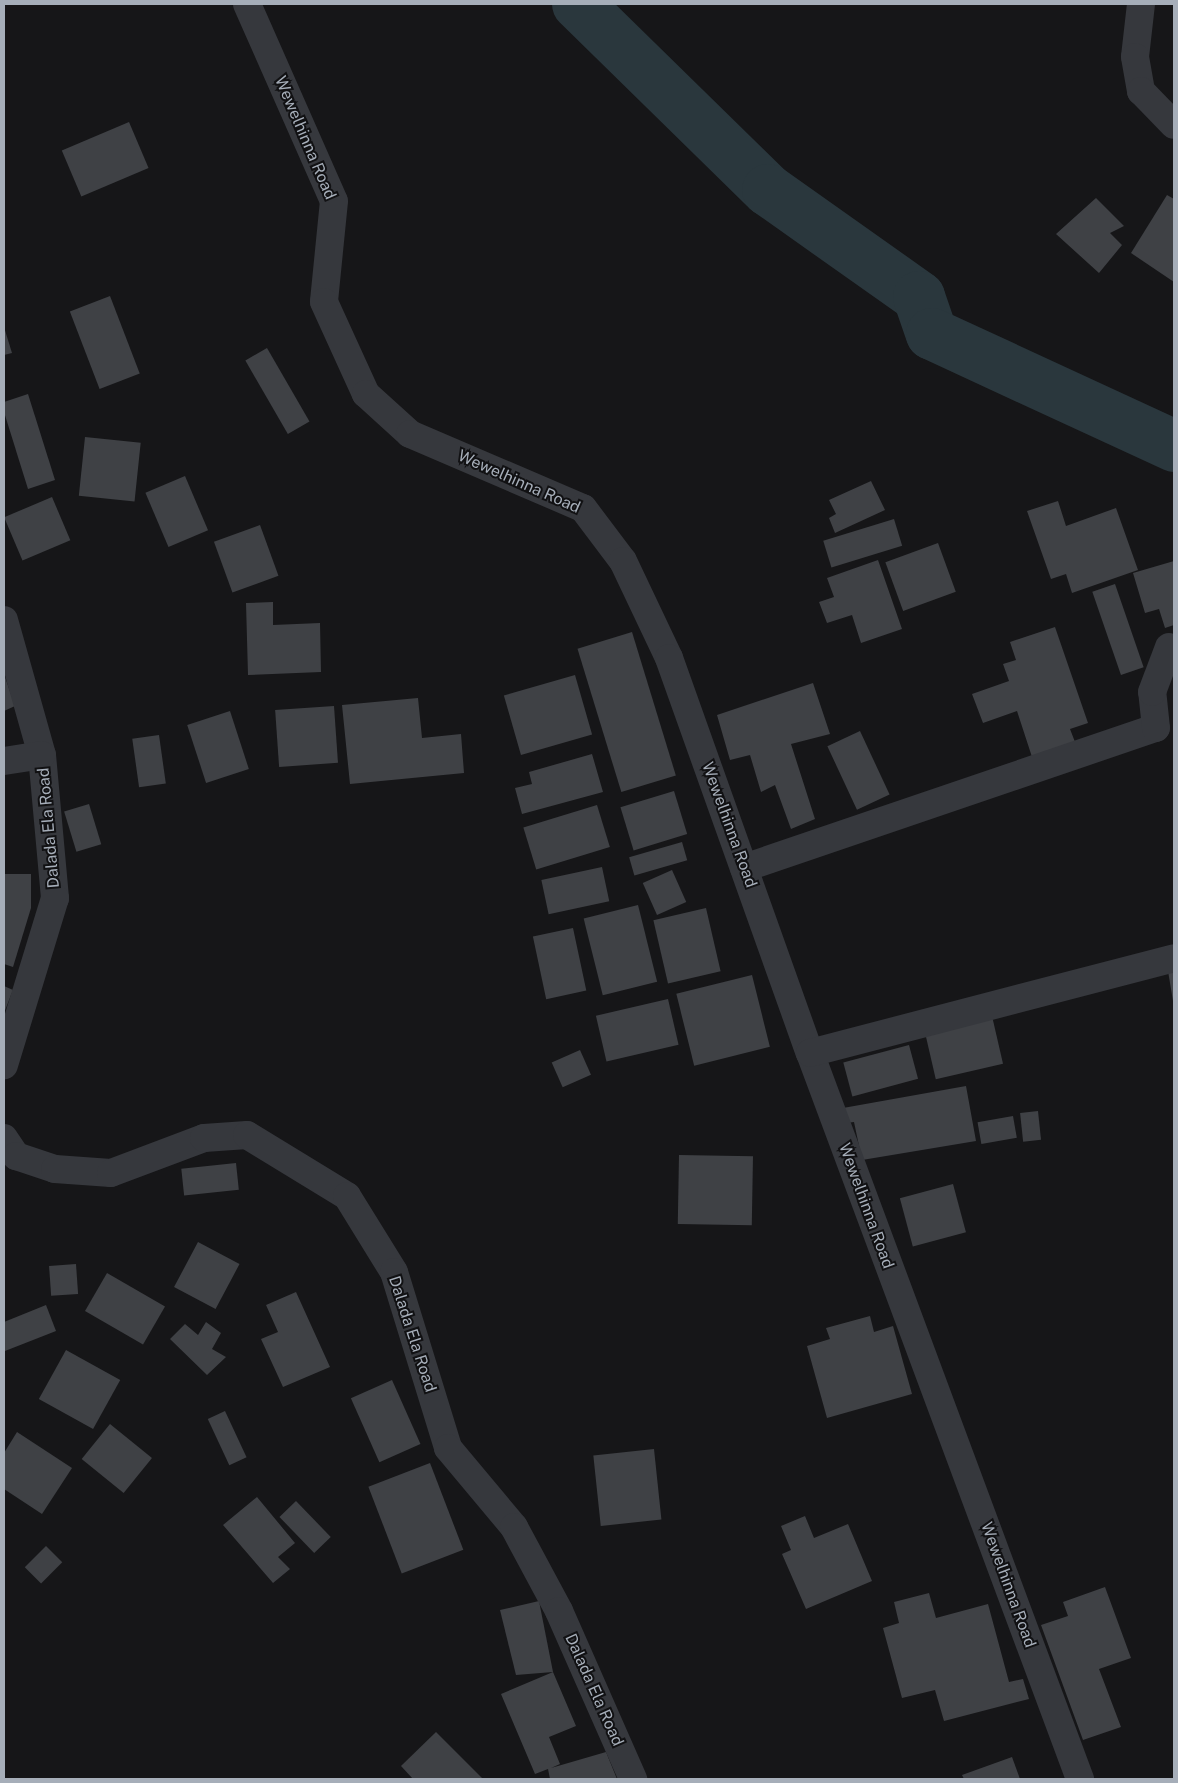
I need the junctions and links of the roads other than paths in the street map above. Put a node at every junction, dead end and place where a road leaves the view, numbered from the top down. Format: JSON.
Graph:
{"nodes":[{"id":1,"x":247,"y":4,"type":"edge"},
{"id":2,"x":1140,"y":4,"type":"edge"},
{"id":3,"x":1174,"y":125,"type":"edge"},
{"id":4,"x":4,"y":620,"type":"edge"},
{"id":5,"x":1168,"y":647,"type":"dead end"},
{"id":6,"x":42,"y":755,"type":"junction"},
{"id":7,"x":4,"y":761,"type":"edge"},
{"id":8,"x":744,"y":868,"type":"junction"},
{"id":9,"x":1174,"y":958,"type":"edge"},
{"id":10,"x":810,"y":1053,"type":"junction"},
{"id":11,"x":4,"y":1065,"type":"edge"},
{"id":12,"x":4,"y":1138,"type":"edge"},
{"id":13,"x":633,"y":1779,"type":"edge"},
{"id":14,"x":1080,"y":1779,"type":"edge"}],
"edges":[{"from":1,"to":8,"type":"street","name":"Wewelhinna Road"},
{"from":2,"to":3,"type":"street"},
{"from":4,"to":6,"type":"street","name":"Dalada Ela Road"},
{"from":5,"to":8,"type":"street"},
{"from":6,"to":7,"type":"street"},
{"from":6,"to":11,"type":"street","name":"Dalada Ela Road"},
{"from":8,"to":10,"type":"street","name":"Wewelhinna Road"},
{"from":9,"to":10,"type":"street"},
{"from":10,"to":14,"type":"street","name":"Wewelhinna Road"},
{"from":12,"to":13,"type":"street","name":"Dalada Ela Road"}]}
